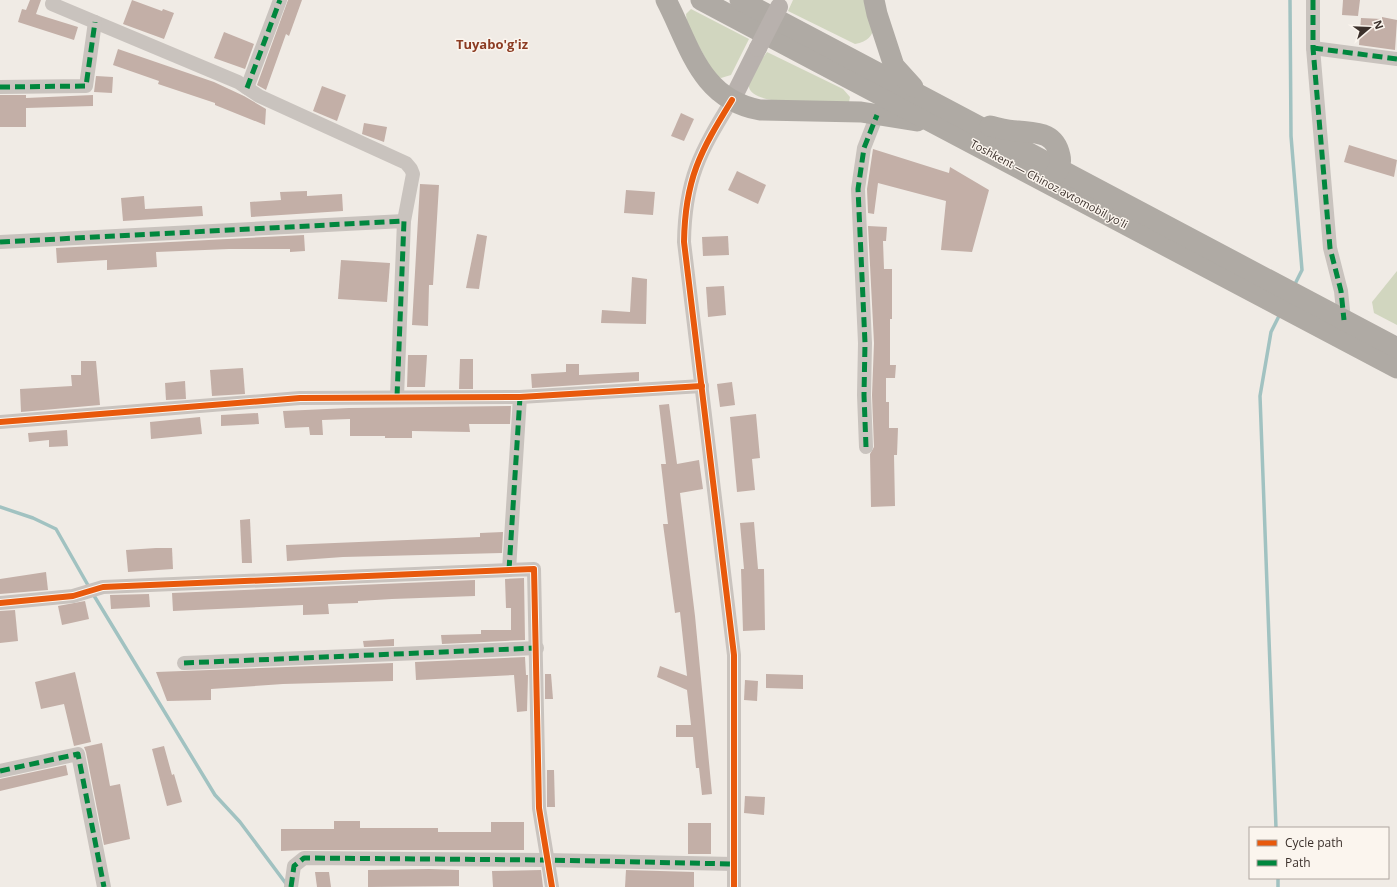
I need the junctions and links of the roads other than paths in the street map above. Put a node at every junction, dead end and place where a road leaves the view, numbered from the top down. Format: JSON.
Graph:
{"nodes":[{"id":1,"x":54,"y":0,"type":"edge"},
{"id":2,"x":280,"y":0,"type":"edge"},
{"id":3,"x":666,"y":0,"type":"edge"},
{"id":4,"x":701,"y":0,"type":"edge"},
{"id":5,"x":740,"y":0,"type":"edge"},
{"id":6,"x":874,"y":0,"type":"edge"},
{"id":7,"x":1313,"y":0,"type":"edge"},
{"id":8,"x":781,"y":3,"type":"edge"},
{"id":9,"x":95,"y":22,"type":"junction"},
{"id":10,"x":1313,"y":48,"type":"junction"},
{"id":11,"x":1397,"y":59,"type":"edge"},
{"id":12,"x":0,"y":87,"type":"edge"},
{"id":13,"x":247,"y":88,"type":"junction"},
{"id":14,"x":923,"y":97,"type":"junction"},
{"id":15,"x":732,"y":100,"type":"junction"},
{"id":16,"x":877,"y":114,"type":"junction"},
{"id":17,"x":939,"y":126,"type":"junction"},
{"id":18,"x":1051,"y":175,"type":"junction"},
{"id":19,"x":404,"y":221,"type":"junction"},
{"id":20,"x":0,"y":242,"type":"edge"},
{"id":21,"x":1330,"y":319,"type":"junction"},
{"id":22,"x":1397,"y":348,"type":"edge"},
{"id":23,"x":1397,"y":368,"type":"edge"},
{"id":24,"x":702,"y":386,"type":"junction"},
{"id":25,"x":397,"y":397,"type":"junction"},
{"id":26,"x":520,"y":397,"type":"junction"},
{"id":27,"x":0,"y":422,"type":"edge"},
{"id":28,"x":866,"y":447,"type":"dead end"},
{"id":29,"x":509,"y":570,"type":"junction"},
{"id":30,"x":0,"y":603,"type":"edge"},
{"id":31,"x":537,"y":648,"type":"junction"},
{"id":32,"x":184,"y":663,"type":"dead end"},
{"id":33,"x":0,"y":771,"type":"edge"},
{"id":34,"x":547,"y":860,"type":"junction"},
{"id":35,"x":733,"y":864,"type":"junction"},
{"id":36,"x":292,"y":881,"type":"edge"},
{"id":37,"x":104,"y":887,"type":"edge"},
{"id":38,"x":552,"y":887,"type":"edge"},
{"id":39,"x":734,"y":887,"type":"edge"}],
"edges":[{"from":1,"to":9,"type":"street"},
{"from":2,"to":13,"type":"street"},
{"from":3,"to":15,"type":"highway"},
{"from":4,"to":17,"type":"highway","name":"Toshkent — Chinoz avtomobil yoʻli"},
{"from":5,"to":14,"type":"highway","name":"Toshkent — Chinoz avtomobil yoʻli"},
{"from":6,"to":14,"type":"highway"},
{"from":7,"to":10,"type":"street"},
{"from":8,"to":15,"type":"main road","bridge":true},
{"from":9,"to":12,"type":"street"},
{"from":9,"to":13,"type":"street"},
{"from":10,"to":11,"type":"street"},
{"from":10,"to":21,"type":"street"},
{"from":13,"to":19,"type":"street"},
{"from":14,"to":18,"type":"highway","name":"Toshkent — Chinoz avtomobil yoʻli"},
{"from":15,"to":16,"type":"highway"},
{"from":15,"to":24,"type":"street"},
{"from":16,"to":17,"type":"highway"},
{"from":16,"to":28,"type":"street"},
{"from":17,"to":18,"type":"highway","name":"Toshkent — Chinoz avtomobil yoʻli"},
{"from":18,"to":21,"type":"highway","name":"Toshkent — Chinoz avtomobil yoʻli"},
{"from":19,"to":20,"type":"street"},
{"from":19,"to":25,"type":"street"},
{"from":21,"to":22,"type":"highway","name":"Toshkent — Chinoz avtomobil yoʻli"},
{"from":21,"to":23,"type":"highway","name":"Toshkent — Chinoz avtomobil yoʻli"},
{"from":24,"to":26,"type":"street"},
{"from":24,"to":35,"type":"street"},
{"from":25,"to":26,"type":"street"},
{"from":25,"to":27,"type":"street"},
{"from":26,"to":29,"type":"street"},
{"from":29,"to":30,"type":"street"},
{"from":29,"to":31,"type":"street"},
{"from":31,"to":32,"type":"street"},
{"from":31,"to":34,"type":"street"},
{"from":33,"to":37,"type":"street"},
{"from":34,"to":35,"type":"street"},
{"from":34,"to":36,"type":"street"},
{"from":34,"to":38,"type":"street"},
{"from":35,"to":39,"type":"street"}]}
